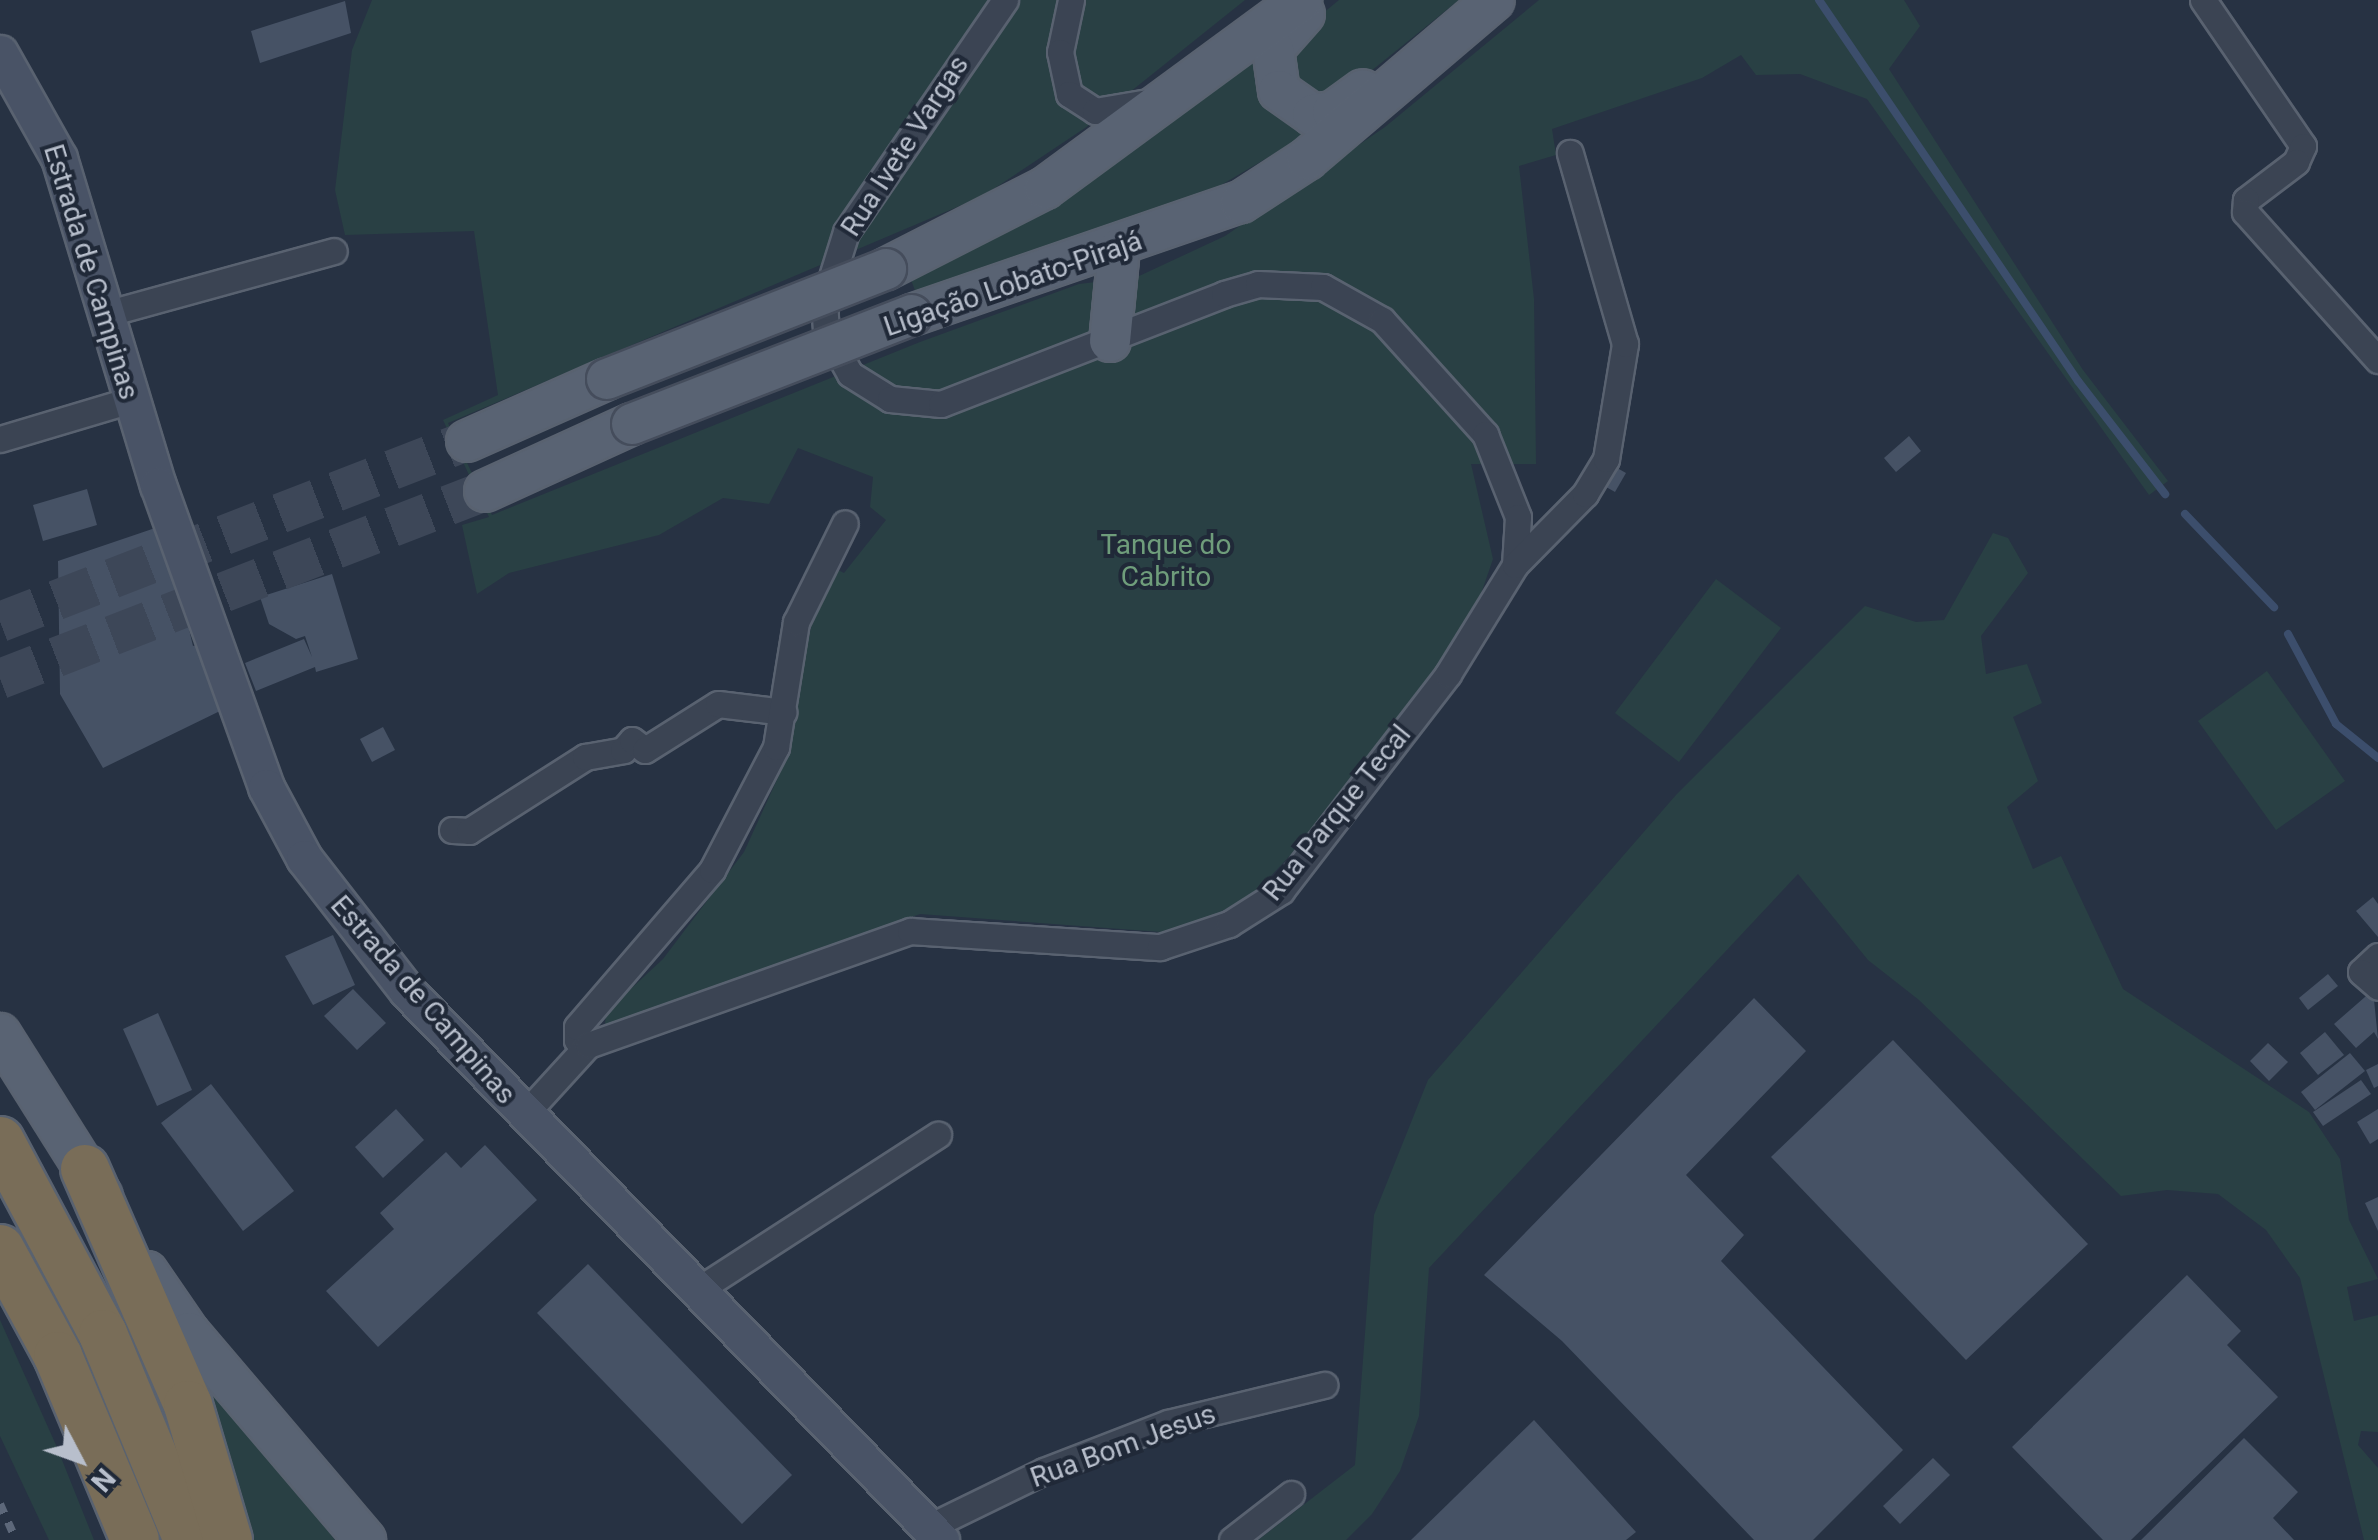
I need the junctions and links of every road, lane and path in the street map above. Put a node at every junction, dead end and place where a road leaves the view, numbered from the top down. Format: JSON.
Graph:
{"nodes":[{"id":1,"x":1004,"y":0,"type":"edge"},
{"id":2,"x":1071,"y":0,"type":"edge"},
{"id":3,"x":1301,"y":0,"type":"edge"},
{"id":4,"x":1318,"y":0,"type":"edge"},
{"id":5,"x":2203,"y":0,"type":"edge"},
{"id":6,"x":1488,"y":5,"type":"edge"},
{"id":7,"x":1,"y":55,"type":"edge"},
{"id":8,"x":1182,"y":90,"type":"junction"},
{"id":9,"x":1570,"y":153,"type":"dead end"},
{"id":10,"x":1119,"y":249,"type":"junction"},
{"id":11,"x":334,"y":251,"type":"dead end"},
{"id":12,"x":109,"y":312,"type":"junction"},
{"id":13,"x":1110,"y":340,"type":"junction"},
{"id":14,"x":2378,"y":360,"type":"edge"},
{"id":15,"x":130,"y":400,"type":"junction"},
{"id":16,"x":0,"y":439,"type":"edge"},
{"id":17,"x":467,"y":441,"type":"tunnel mouth"},
{"id":18,"x":485,"y":491,"type":"tunnel mouth"},
{"id":19,"x":845,"y":524,"type":"dead end"},
{"id":20,"x":1515,"y":565,"type":"junction"},
{"id":21,"x":784,"y":712,"type":"junction"},
{"id":22,"x":452,"y":830,"type":"dead end"},
{"id":23,"x":0,"y":1034,"type":"edge"},
{"id":24,"x":588,"y":1045,"type":"junction"},
{"id":25,"x":524,"y":1115,"type":"junction"},
{"id":26,"x":938,"y":1135,"type":"dead end"},
{"id":27,"x":0,"y":1142,"type":"edge"},
{"id":28,"x":85,"y":1169,"type":"junction"},
{"id":29,"x":0,"y":1249,"type":"edge"},
{"id":30,"x":698,"y":1290,"type":"junction"},
{"id":31,"x":1324,"y":1384,"type":"dead end"},
{"id":32,"x":1291,"y":1494,"type":"dead end"},
{"id":33,"x":935,"y":1534,"type":"edge"},
{"id":34,"x":135,"y":1540,"type":"edge"},
{"id":35,"x":188,"y":1540,"type":"edge"},
{"id":36,"x":228,"y":1540,"type":"edge"},
{"id":37,"x":365,"y":1540,"type":"edge"},
{"id":38,"x":1232,"y":1540,"type":"edge"}],
"edges":[{"from":1,"to":13,"type":"street","name":"Rua Ivete Vargas"},
{"from":2,"to":8,"type":"street"},
{"from":3,"to":8,"type":"main road","name":"Ligação Lobato-Pirajá"},
{"from":4,"to":6,"type":"main road"},
{"from":5,"to":14,"type":"street"},
{"from":6,"to":10,"type":"main road","name":"Ligação Lobato-Pirajá"},
{"from":7,"to":12,"type":"main road","name":"Estrada de Campinas"},
{"from":8,"to":17,"type":"main road","name":"Ligação Lobato-Pirajá","bridge":true},
{"from":9,"to":20,"type":"street","name":"Rua Parque Tecal"},
{"from":10,"to":13,"type":"main road"},
{"from":10,"to":18,"type":"main road","name":"Ligação Lobato-Pirajá","bridge":true},
{"from":11,"to":12,"type":"street"},
{"from":12,"to":15,"type":"main road","name":"Estrada de Campinas"},
{"from":13,"to":20,"type":"street","name":"Rua Ivete Vargas"},
{"from":15,"to":16,"type":"street"},
{"from":15,"to":25,"type":"main road","name":"Estrada de Campinas"},
{"from":19,"to":21,"type":"street"},
{"from":20,"to":24,"type":"street","name":"Rua Parque Tecal"},
{"from":21,"to":22,"type":"street"},
{"from":21,"to":24,"type":"street"},
{"from":23,"to":28,"type":"main road"},
{"from":24,"to":25,"type":"street","name":"Rua Parque Tecal"},
{"from":25,"to":30,"type":"main road","name":"Estrada de Campinas"},
{"from":26,"to":30,"type":"street"},
{"from":27,"to":35,"type":"highway"},
{"from":28,"to":36,"type":"highway"},
{"from":28,"to":37,"type":"main road"},
{"from":29,"to":34,"type":"highway"},
{"from":30,"to":33,"type":"main road","name":"Estrada de Campinas"},
{"from":31,"to":33,"type":"street","name":"Rua Bom Jesus"},
{"from":32,"to":38,"type":"street"}]}
